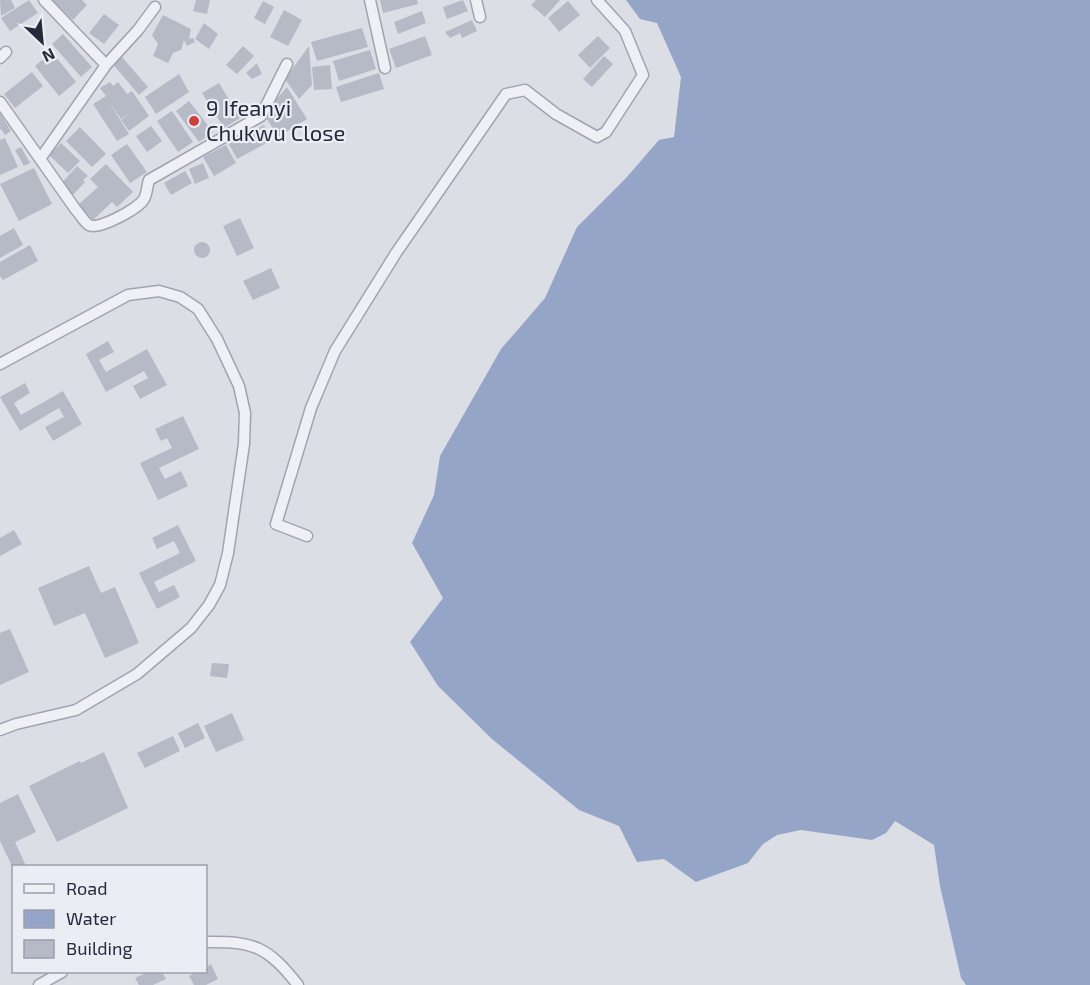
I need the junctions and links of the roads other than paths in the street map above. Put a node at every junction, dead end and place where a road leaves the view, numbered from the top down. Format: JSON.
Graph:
{"nodes":[{"id":1,"x":44,"y":0,"type":"edge"},
{"id":2,"x":370,"y":0,"type":"edge"},
{"id":3,"x":476,"y":0,"type":"edge"},
{"id":4,"x":597,"y":0,"type":"edge"},
{"id":5,"x":155,"y":7,"type":"dead end"},
{"id":6,"x":480,"y":17,"type":"dead end"},
{"id":7,"x":287,"y":64,"type":"dead end"},
{"id":8,"x":106,"y":65,"type":"junction"},
{"id":9,"x":385,"y":68,"type":"dead end"},
{"id":10,"x":0,"y":102,"type":"edge"},
{"id":11,"x":40,"y":159,"type":"junction"},
{"id":12,"x":0,"y":364,"type":"edge"},
{"id":13,"x":307,"y":536,"type":"dead end"},
{"id":14,"x":0,"y":730,"type":"edge"},
{"id":15,"x":207,"y":942,"type":"edge"},
{"id":16,"x":60,"y":973,"type":"edge"},
{"id":17,"x":39,"y":985,"type":"edge"},
{"id":18,"x":298,"y":985,"type":"edge"}],
"edges":[{"from":1,"to":8,"type":"street"},
{"from":2,"to":9,"type":"street"},
{"from":3,"to":6,"type":"street"},
{"from":4,"to":13,"type":"street"},
{"from":5,"to":8,"type":"street"},
{"from":7,"to":11,"type":"street"},
{"from":8,"to":11,"type":"street"},
{"from":10,"to":11,"type":"street"},
{"from":12,"to":14,"type":"street"},
{"from":15,"to":18,"type":"street"},
{"from":16,"to":17,"type":"street"}]}
